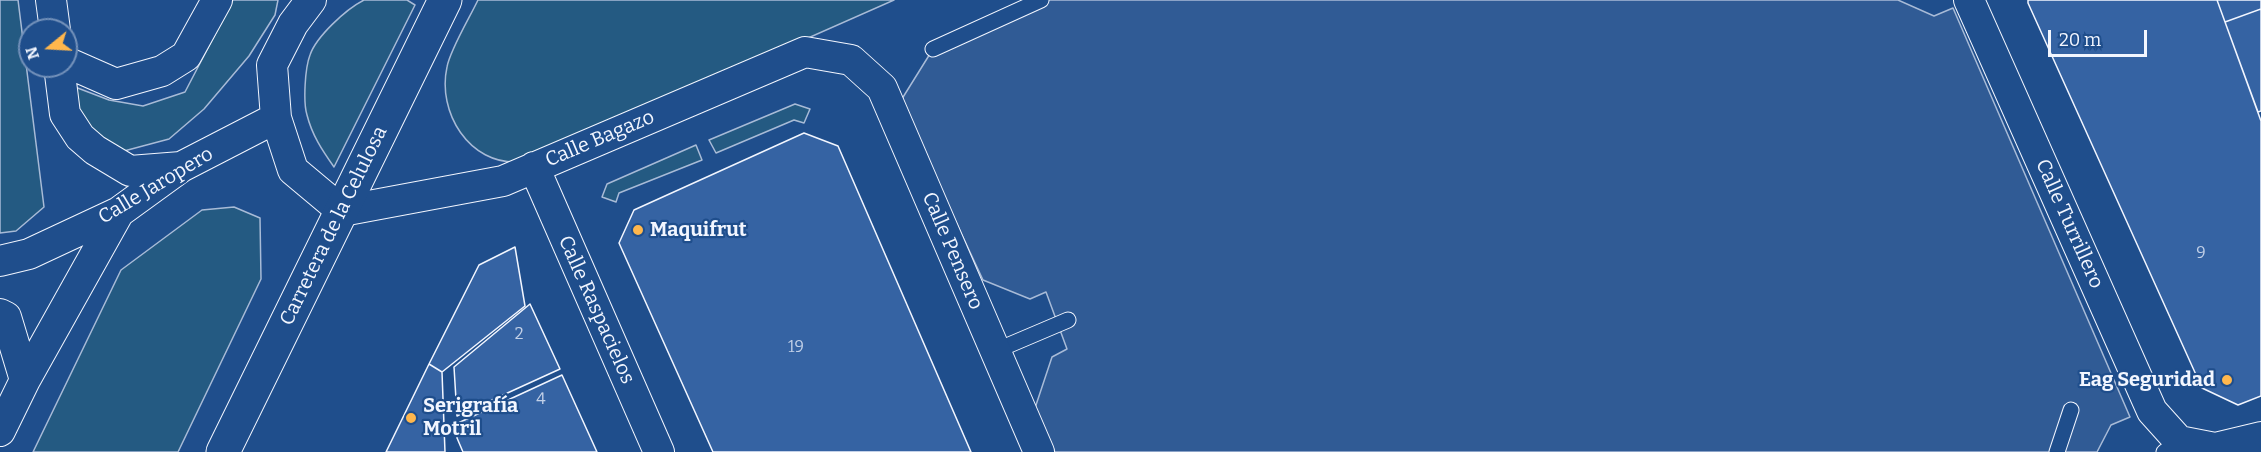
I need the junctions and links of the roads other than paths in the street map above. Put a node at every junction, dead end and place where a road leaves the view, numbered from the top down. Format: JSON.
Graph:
{"nodes":[{"id":1,"x":51,"y":0,"type":"edge"},
{"id":2,"x":217,"y":0,"type":"edge"},
{"id":3,"x":311,"y":0,"type":"edge"},
{"id":4,"x":445,"y":0,"type":"edge"},
{"id":5,"x":1041,"y":0,"type":"edge"},
{"id":6,"x":1969,"y":0,"type":"edge"},
{"id":7,"x":53,"y":18,"type":"edge"},
{"id":8,"x":933,"y":49,"type":"dead end"},
{"id":9,"x":851,"y":60,"type":"joint"},
{"id":10,"x":78,"y":67,"type":"edge"},
{"id":11,"x":60,"y":78,"type":"edge"},
{"id":12,"x":276,"y":118,"type":"junction"},
{"id":13,"x":181,"y":167,"type":"junction"},
{"id":14,"x":534,"y":167,"type":"junction"},
{"id":15,"x":342,"y":211,"type":"junction"},
{"id":16,"x":119,"y":212,"type":"junction"},
{"id":17,"x":0,"y":261,"type":"edge"},
{"id":18,"x":0,"y":314,"type":"edge"},
{"id":19,"x":1068,"y":320,"type":"dead end"},
{"id":20,"x":995,"y":351,"type":"junction"},
{"id":21,"x":25,"y":380,"type":"junction"},
{"id":22,"x":2071,"y":410,"type":"dead end"},
{"id":23,"x":0,"y":431,"type":"edge"},
{"id":24,"x":2261,"y":437,"type":"edge"},
{"id":25,"x":2171,"y":447,"type":"edge"},
{"id":26,"x":223,"y":452,"type":"edge"},
{"id":27,"x":659,"y":452,"type":"edge"},
{"id":28,"x":1039,"y":452,"type":"edge"},
{"id":29,"x":2057,"y":452,"type":"edge"}],
"edges":[{"from":1,"to":7,"type":"street"},
{"from":2,"to":10,"type":"street"},
{"from":3,"to":12,"type":"street"},
{"from":4,"to":15,"type":"highway","name":"Carretera de la Celulosa"},
{"from":5,"to":8,"type":"lane"},
{"from":6,"to":25,"type":"street","name":"Calle Turrillero"},
{"from":9,"to":14,"type":"street","name":"Calle Bagazo"},
{"from":9,"to":20,"type":"street","name":"Calle Pensero"},
{"from":11,"to":13,"type":"street"},
{"from":12,"to":13,"type":"street","name":"Calle Jaropero"},
{"from":12,"to":15,"type":"street"},
{"from":13,"to":16,"type":"street","name":"Calle Jaropero"},
{"from":14,"to":15,"type":"street","name":"Calle Bagazo"},
{"from":14,"to":27,"type":"street","name":"Calle Raspacielos"},
{"from":15,"to":26,"type":"highway","name":"Carretera de la Celulosa"},
{"from":16,"to":17,"type":"street","name":"Calle Jaropero"},
{"from":16,"to":21,"type":"street"},
{"from":18,"to":21,"type":"street"},
{"from":19,"to":20,"type":"lane"},
{"from":20,"to":28,"type":"street","name":"Calle Pensero"},
{"from":21,"to":23,"type":"street"},
{"from":22,"to":29,"type":"lane"},
{"from":24,"to":25,"type":"street"}]}
